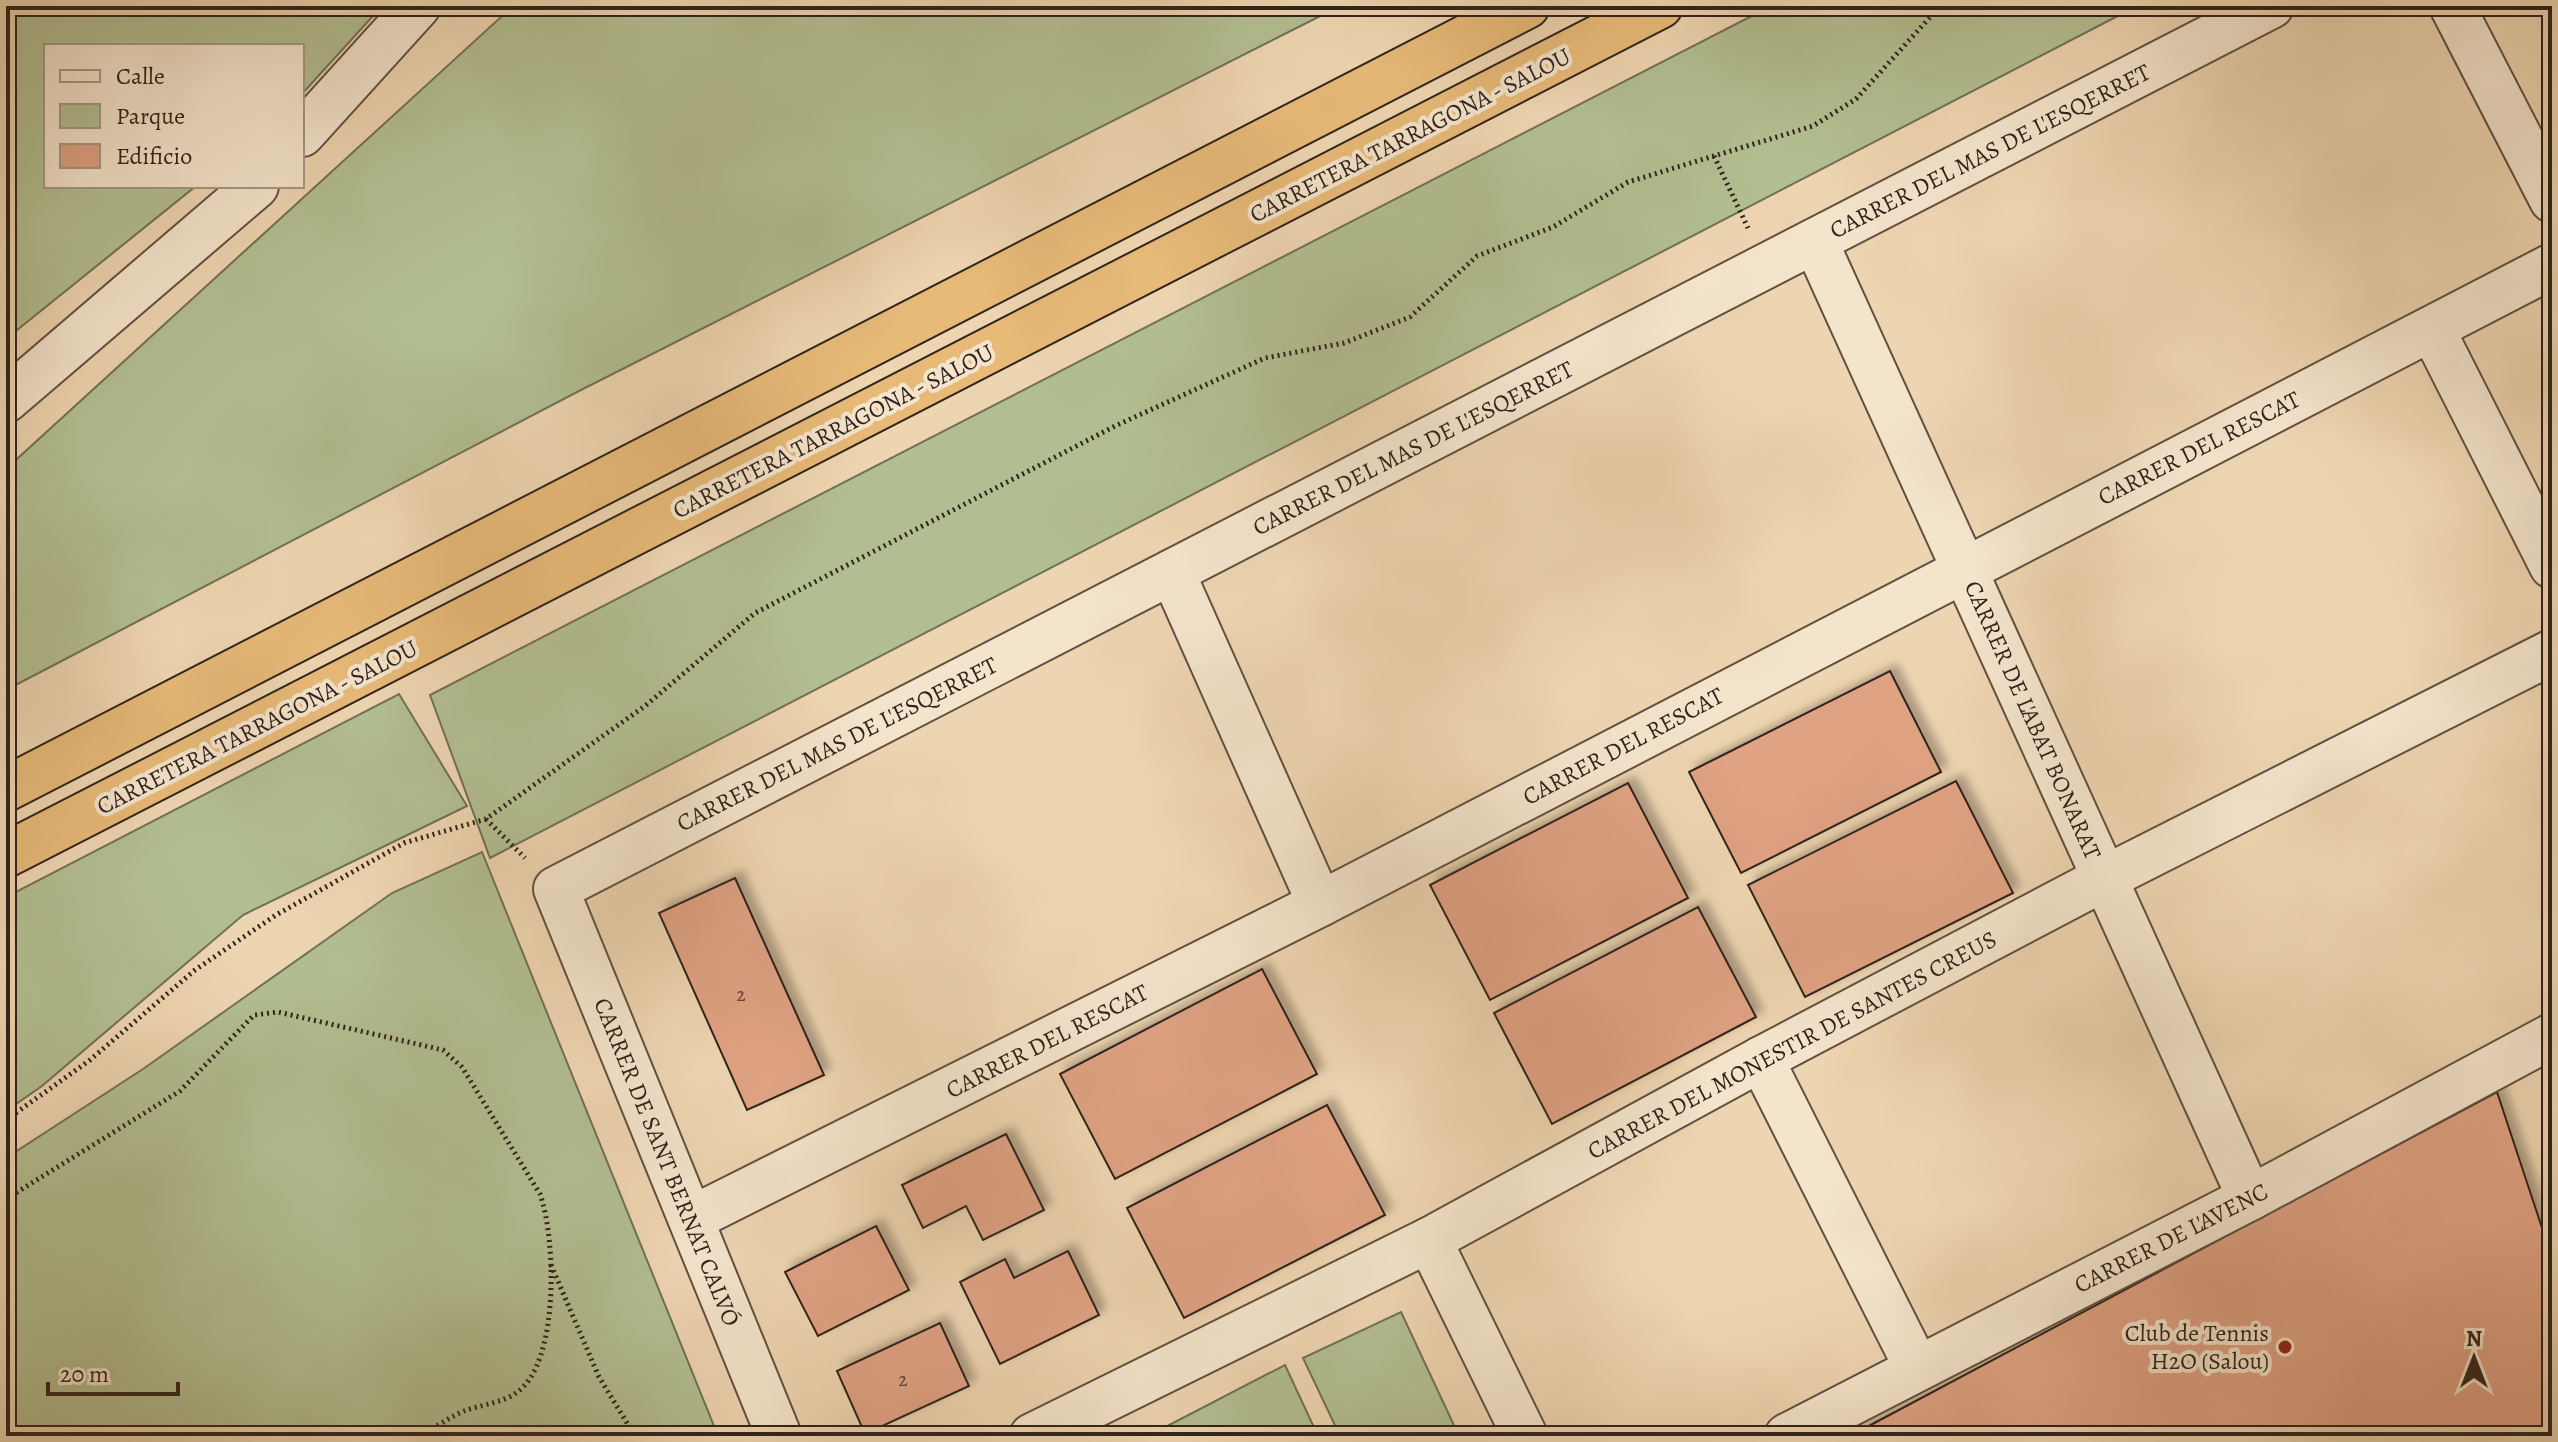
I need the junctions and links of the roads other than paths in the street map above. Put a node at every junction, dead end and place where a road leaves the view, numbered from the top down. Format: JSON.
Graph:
{"nodes":[{"id":1,"x":418,"y":6,"type":"edge"},
{"id":2,"x":1527,"y":6,"type":"edge"},
{"id":3,"x":1660,"y":6,"type":"edge"},
{"id":4,"x":2271,"y":6,"type":"edge"},
{"id":5,"x":2452,"y":6,"type":"edge"},
{"id":6,"x":304,"y":132,"type":"edge"},
{"id":7,"x":254,"y":188,"type":"edge"},
{"id":8,"x":2552,"y":200,"type":"edge"},
{"id":9,"x":1815,"y":241,"type":"junction"},
{"id":10,"x":2552,"y":266,"type":"edge"},
{"id":11,"x":2432,"y":329,"type":"junction"},
{"id":12,"x":6,"y":400,"type":"edge"},
{"id":13,"x":2552,"y":566,"type":"edge"},
{"id":14,"x":1964,"y":568,"type":"junction"},
{"id":15,"x":1172,"y":572,"type":"junction"},
{"id":16,"x":2552,"y":652,"type":"edge"},
{"id":17,"x":6,"y":789,"type":"edge"},
{"id":18,"x":6,"y":855,"type":"edge"},
{"id":19,"x":2105,"y":878,"type":"junction"},
{"id":20,"x":556,"y":889,"type":"joint"},
{"id":21,"x":1320,"y":904,"type":"junction"},
{"id":22,"x":2552,"y":1036,"type":"edge"},
{"id":23,"x":1761,"y":1059,"type":"junction"},
{"id":24,"x":2250,"y":1198,"type":"junction"},
{"id":25,"x":691,"y":1219,"type":"junction"},
{"id":26,"x":1429,"y":1240,"type":"junction"},
{"id":27,"x":1917,"y":1368,"type":"junction"},
{"id":28,"x":779,"y":1436,"type":"edge"},
{"id":29,"x":1032,"y":1436,"type":"edge"},
{"id":30,"x":1525,"y":1436,"type":"edge"},
{"id":31,"x":1787,"y":1436,"type":"edge"}],
"edges":[{"from":1,"to":6,"type":"street"},
{"from":2,"to":17,"type":"highway"},
{"from":3,"to":18,"type":"highway","name":"CARRETERA TARRAGONA - SALOU"},
{"from":4,"to":9,"type":"street","name":"CARRER DEL MAS DE L'ESQERRET"},
{"from":5,"to":8,"type":"street"},
{"from":7,"to":12,"type":"street"},
{"from":9,"to":14,"type":"street","name":"CARRER DE L'ABAT BONARAT"},
{"from":9,"to":15,"type":"street","name":"CARRER DEL MAS DE L'ESQERRET"},
{"from":10,"to":11,"type":"street","name":"CARRER DEL RESCAT"},
{"from":11,"to":13,"type":"street"},
{"from":11,"to":14,"type":"street","name":"CARRER DEL RESCAT"},
{"from":14,"to":19,"type":"street","name":"CARRER DE L'ABAT BONARAT"},
{"from":14,"to":21,"type":"street","name":"CARRER DEL RESCAT"},
{"from":15,"to":20,"type":"street","name":"CARRER DEL MAS DE L'ESQERRET"},
{"from":15,"to":21,"type":"street"},
{"from":16,"to":19,"type":"street","name":"CARRER DEL MONESTIR DE SANTES CREUS"},
{"from":19,"to":23,"type":"street","name":"CARRER DEL MONESTIR DE SANTES CREUS"},
{"from":19,"to":24,"type":"street","name":"CARRER DE L'ABAT BONARAT"},
{"from":20,"to":25,"type":"street","name":"CARRER DE SANT BERNAT CALVÓ"},
{"from":21,"to":25,"type":"street","name":"CARRER DEL RESCAT"},
{"from":22,"to":24,"type":"street","name":"CARRER DE L'AVENC"},
{"from":23,"to":26,"type":"street","name":"CARRER DEL MONESTIR DE SANTES CREUS"},
{"from":23,"to":27,"type":"street"},
{"from":24,"to":27,"type":"street","name":"CARRER DE L'AVENC"},
{"from":25,"to":28,"type":"street","name":"CARRER DE SANT BERNAT CALVÓ"},
{"from":26,"to":29,"type":"street","name":"CARRER DEL MONESTIR DE SANTES CREUS"},
{"from":26,"to":30,"type":"street"},
{"from":27,"to":31,"type":"street","name":"CARRER DE L'AVENC"}]}
